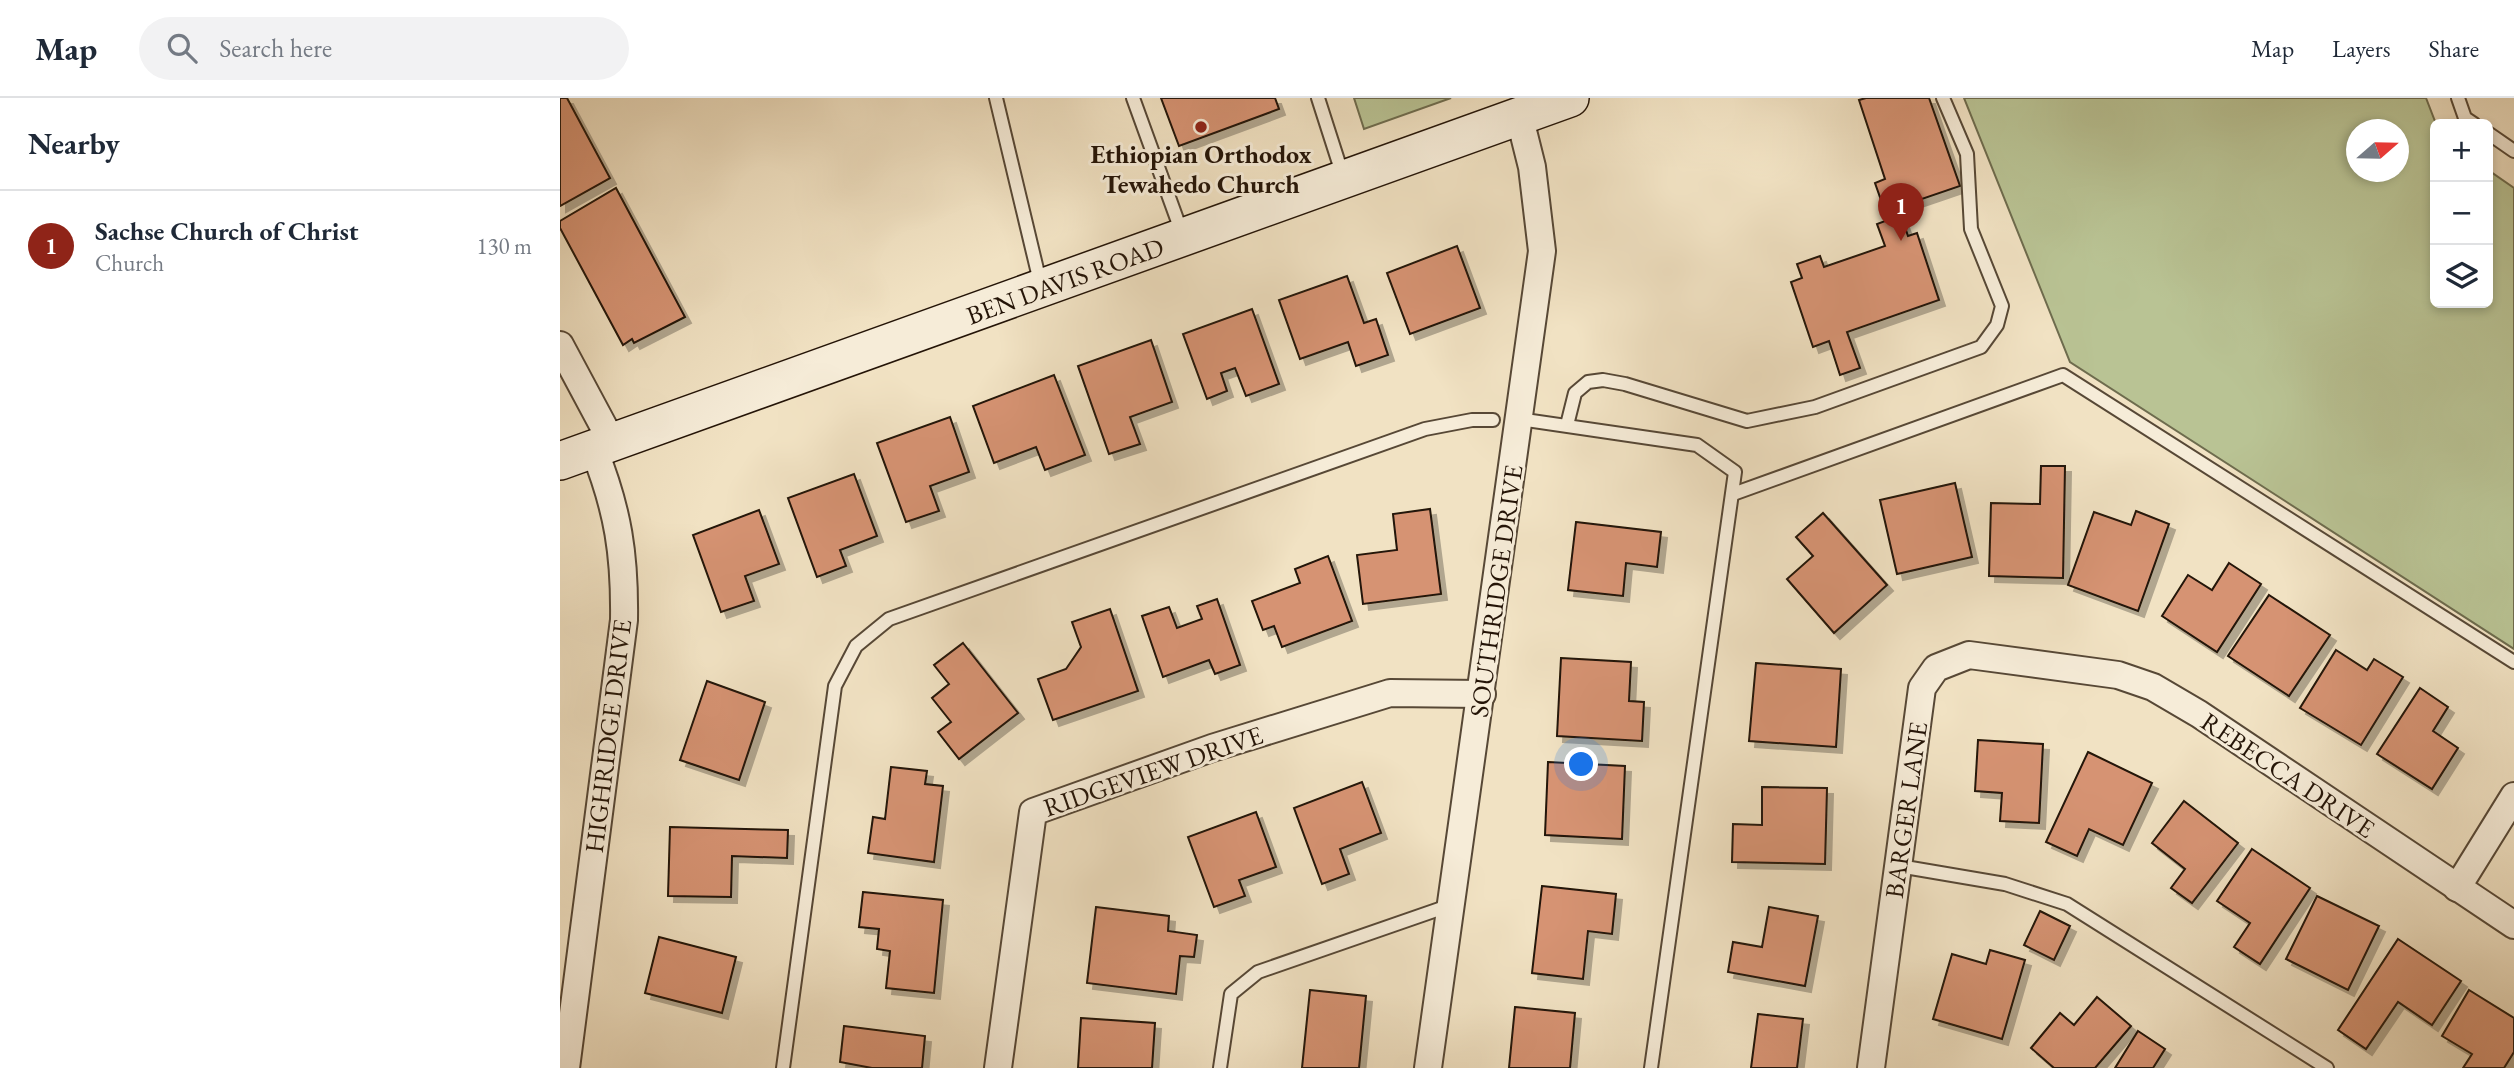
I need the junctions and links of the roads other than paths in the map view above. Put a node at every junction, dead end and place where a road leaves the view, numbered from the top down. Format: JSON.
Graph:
{"nodes":[{"id":1,"x":996,"y":98,"type":"edge"},
{"id":2,"x":1133,"y":98,"type":"edge"},
{"id":3,"x":1318,"y":98,"type":"edge"},
{"id":4,"x":1570,"y":98,"type":"edge"},
{"id":5,"x":1943,"y":98,"type":"edge"},
{"id":6,"x":2458,"y":98,"type":"edge"},
{"id":7,"x":1519,"y":115,"type":"junction"},
{"id":8,"x":2466,"y":119,"type":"edge"},
{"id":9,"x":2493,"y":136,"type":"edge"},
{"id":10,"x":2514,"y":151,"type":"edge"},
{"id":11,"x":1344,"y":179,"type":"junction"},
{"id":12,"x":1184,"y":238,"type":"junction"},
{"id":13,"x":1042,"y":290,"type":"junction"},
{"id":14,"x":560,"y":345,"type":"edge"},
{"id":15,"x":1519,"y":419,"type":"junction"},
{"id":16,"x":1493,"y":420,"type":"dead end"},
{"id":17,"x":1567,"y":425,"type":"junction"},
{"id":18,"x":604,"y":447,"type":"junction"},
{"id":19,"x":560,"y":461,"type":"edge"},
{"id":20,"x":1733,"y":494,"type":"junction"},
{"id":21,"x":2514,"y":662,"type":"edge"},
{"id":22,"x":2046,"y":664,"type":"joint"},
{"id":23,"x":1482,"y":694,"type":"junction"},
{"id":24,"x":2514,"y":796,"type":"edge"},
{"id":25,"x":1899,"y":866,"type":"junction"},
{"id":26,"x":2457,"y":888,"type":"junction"},
{"id":27,"x":1451,"y":905,"type":"junction"},
{"id":28,"x":2514,"y":925,"type":"edge"},
{"id":29,"x":566,"y":1068,"type":"edge"},
{"id":30,"x":783,"y":1068,"type":"edge"},
{"id":31,"x":998,"y":1068,"type":"edge"},
{"id":32,"x":1220,"y":1068,"type":"edge"},
{"id":33,"x":1428,"y":1068,"type":"edge"},
{"id":34,"x":1651,"y":1068,"type":"edge"},
{"id":35,"x":1871,"y":1068,"type":"edge"},
{"id":36,"x":2327,"y":1068,"type":"edge"}],
"edges":[{"from":1,"to":13,"type":"lane"},
{"from":2,"to":12,"type":"lane"},
{"from":3,"to":11,"type":"lane"},
{"from":4,"to":7,"type":"street","name":"BEN DAVIS ROAD"},
{"from":5,"to":17,"type":"lane"},
{"from":6,"to":8,"type":"lane"},
{"from":7,"to":11,"type":"street","name":"BEN DAVIS ROAD"},
{"from":7,"to":15,"type":"street","name":"SOUTHRIDGE DRIVE"},
{"from":9,"to":10,"type":"lane"},
{"from":11,"to":12,"type":"street","name":"BEN DAVIS ROAD"},
{"from":12,"to":13,"type":"street","name":"BEN DAVIS ROAD"},
{"from":13,"to":18,"type":"street","name":"BEN DAVIS ROAD"},
{"from":14,"to":18,"type":"street","name":"HIGHRIDGE DRIVE"},
{"from":15,"to":17,"type":"lane"},
{"from":15,"to":23,"type":"street","name":"SOUTHRIDGE DRIVE"},
{"from":16,"to":30,"type":"lane"},
{"from":17,"to":20,"type":"lane"},
{"from":18,"to":19,"type":"street","name":"BEN DAVIS ROAD"},
{"from":18,"to":29,"type":"street","name":"HIGHRIDGE DRIVE"},
{"from":20,"to":21,"type":"lane"},
{"from":20,"to":34,"type":"lane"},
{"from":22,"to":25,"type":"street","name":"BARGER LANE"},
{"from":22,"to":26,"type":"street","name":"REBECCA DRIVE"},
{"from":23,"to":27,"type":"street","name":"SOUTHRIDGE DRIVE"},
{"from":23,"to":31,"type":"street","name":"RIDGEVIEW DRIVE"},
{"from":24,"to":26,"type":"street"},
{"from":25,"to":35,"type":"street","name":"BARGER LANE"},
{"from":25,"to":36,"type":"lane"},
{"from":26,"to":28,"type":"street","name":"REBECCA DRIVE"},
{"from":27,"to":32,"type":"lane"},
{"from":27,"to":33,"type":"street","name":"SOUTHRIDGE DRIVE"}]}
